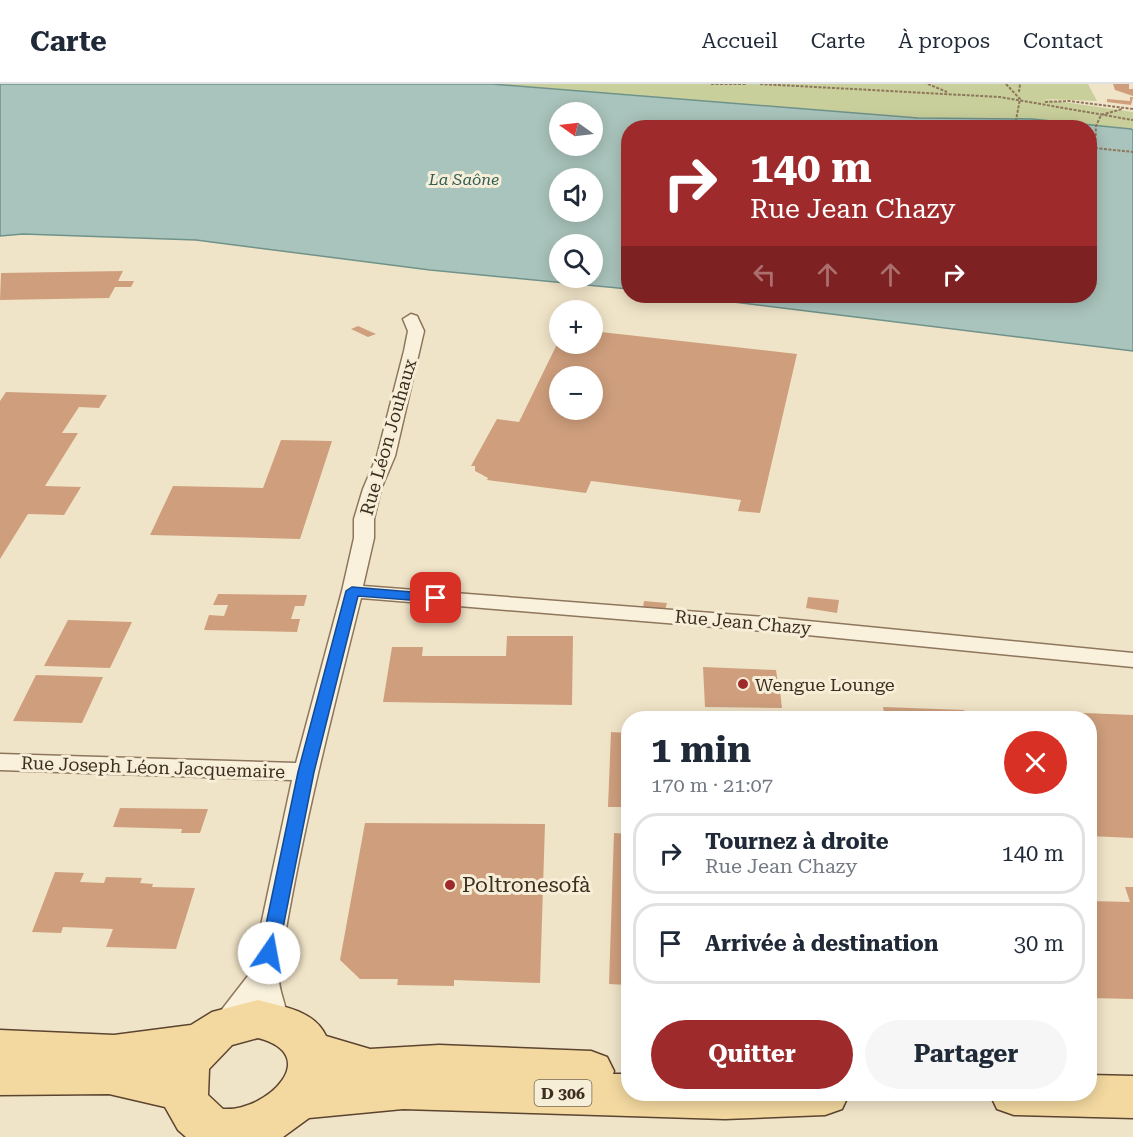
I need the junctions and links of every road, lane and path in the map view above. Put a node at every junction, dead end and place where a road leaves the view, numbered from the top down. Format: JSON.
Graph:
{"nodes":[{"id":1,"x":711,"y":84,"type":"edge"},
{"id":2,"x":731,"y":84,"type":"edge"},
{"id":3,"x":747,"y":84,"type":"edge"},
{"id":4,"x":760,"y":84,"type":"edge"},
{"id":5,"x":928,"y":84,"type":"edge"},
{"id":6,"x":1006,"y":84,"type":"edge"},
{"id":7,"x":1020,"y":84,"type":"edge"},
{"id":8,"x":1018,"y":92,"type":"junction"},
{"id":9,"x":951,"y":93,"type":"junction"},
{"id":10,"x":1021,"y":99,"type":"junction"},
{"id":11,"x":1037,"y":102,"type":"junction"},
{"id":12,"x":1124,"y":108,"type":"junction"},
{"id":13,"x":1132,"y":110,"type":"edge"},
{"id":14,"x":1101,"y":115,"type":"junction"},
{"id":15,"x":1016,"y":120,"type":"dead end"},
{"id":16,"x":1133,"y":120,"type":"edge"},
{"id":17,"x":1097,"y":124,"type":"edge"},
{"id":18,"x":1097,"y":148,"type":"edge"},
{"id":19,"x":1133,"y":152,"type":"edge"},
{"id":20,"x":411,"y":319,"type":"dead end"},
{"id":21,"x":352,"y":591,"type":"junction"},
{"id":22,"x":1133,"y":660,"type":"edge"},
{"id":23,"x":0,"y":762,"type":"edge"},
{"id":24,"x":306,"y":772,"type":"junction"},
{"id":25,"x":264,"y":976,"type":"junction"},
{"id":26,"x":274,"y":1021,"type":"junction"},
{"id":27,"x":213,"y":1035,"type":"junction"},
{"id":28,"x":0,"y":1050,"type":"edge"},
{"id":29,"x":310,"y":1051,"type":"junction"},
{"id":30,"x":621,"y":1073,"type":"edge"},
{"id":31,"x":0,"y":1075,"type":"edge"},
{"id":32,"x":182,"y":1091,"type":"junction"},
{"id":33,"x":621,"y":1095,"type":"edge"},
{"id":34,"x":1097,"y":1096,"type":"edge"},
{"id":35,"x":1133,"y":1097,"type":"edge"},
{"id":36,"x":302,"y":1098,"type":"junction"},
{"id":37,"x":236,"y":1132,"type":"edge"}],
"edges":[{"from":1,"to":2,"type":"path"},
{"from":2,"to":3,"type":"path"},
{"from":4,"to":9,"type":"path"},
{"from":5,"to":9,"type":"path"},
{"from":6,"to":8,"type":"path"},
{"from":7,"to":8,"type":"path"},
{"from":8,"to":10,"type":"path"},
{"from":9,"to":10,"type":"path"},
{"from":10,"to":11,"type":"path"},
{"from":10,"to":15,"type":"path"},
{"from":11,"to":12,"type":"path"},
{"from":11,"to":14,"type":"path"},
{"from":12,"to":13,"type":"path"},
{"from":12,"to":14,"type":"path"},
{"from":14,"to":16,"type":"path"},
{"from":14,"to":17,"type":"path"},
{"from":18,"to":19,"type":"path"},
{"from":20,"to":21,"type":"street","name":"Rue Léon Jouhaux"},
{"from":21,"to":22,"type":"street","name":"Rue Jean Chazy"},
{"from":21,"to":24,"type":"street","name":"Rue Léon Jouhaux"},
{"from":23,"to":24,"type":"street","name":"Rue Joseph Léon Jacquemaire"},
{"from":24,"to":25,"type":"street","name":"Rue Léon Jouhaux"},
{"from":25,"to":26,"type":"street","name":"Rue Léon Jouhaux"},
{"from":25,"to":27,"type":"street","name":"Rue Léon Jouhaux"},
{"from":26,"to":27,"type":"main road"},
{"from":26,"to":29,"type":"main road"},
{"from":27,"to":28,"type":"main road"},
{"from":27,"to":32,"type":"main road"},
{"from":29,"to":30,"type":"main road","number":"D 306"},
{"from":29,"to":36,"type":"main road"},
{"from":31,"to":32,"type":"main road"},
{"from":32,"to":37,"type":"main road"},
{"from":33,"to":36,"type":"main road","number":"D 306"},
{"from":34,"to":35,"type":"main road"},
{"from":36,"to":37,"type":"main road"}]}
